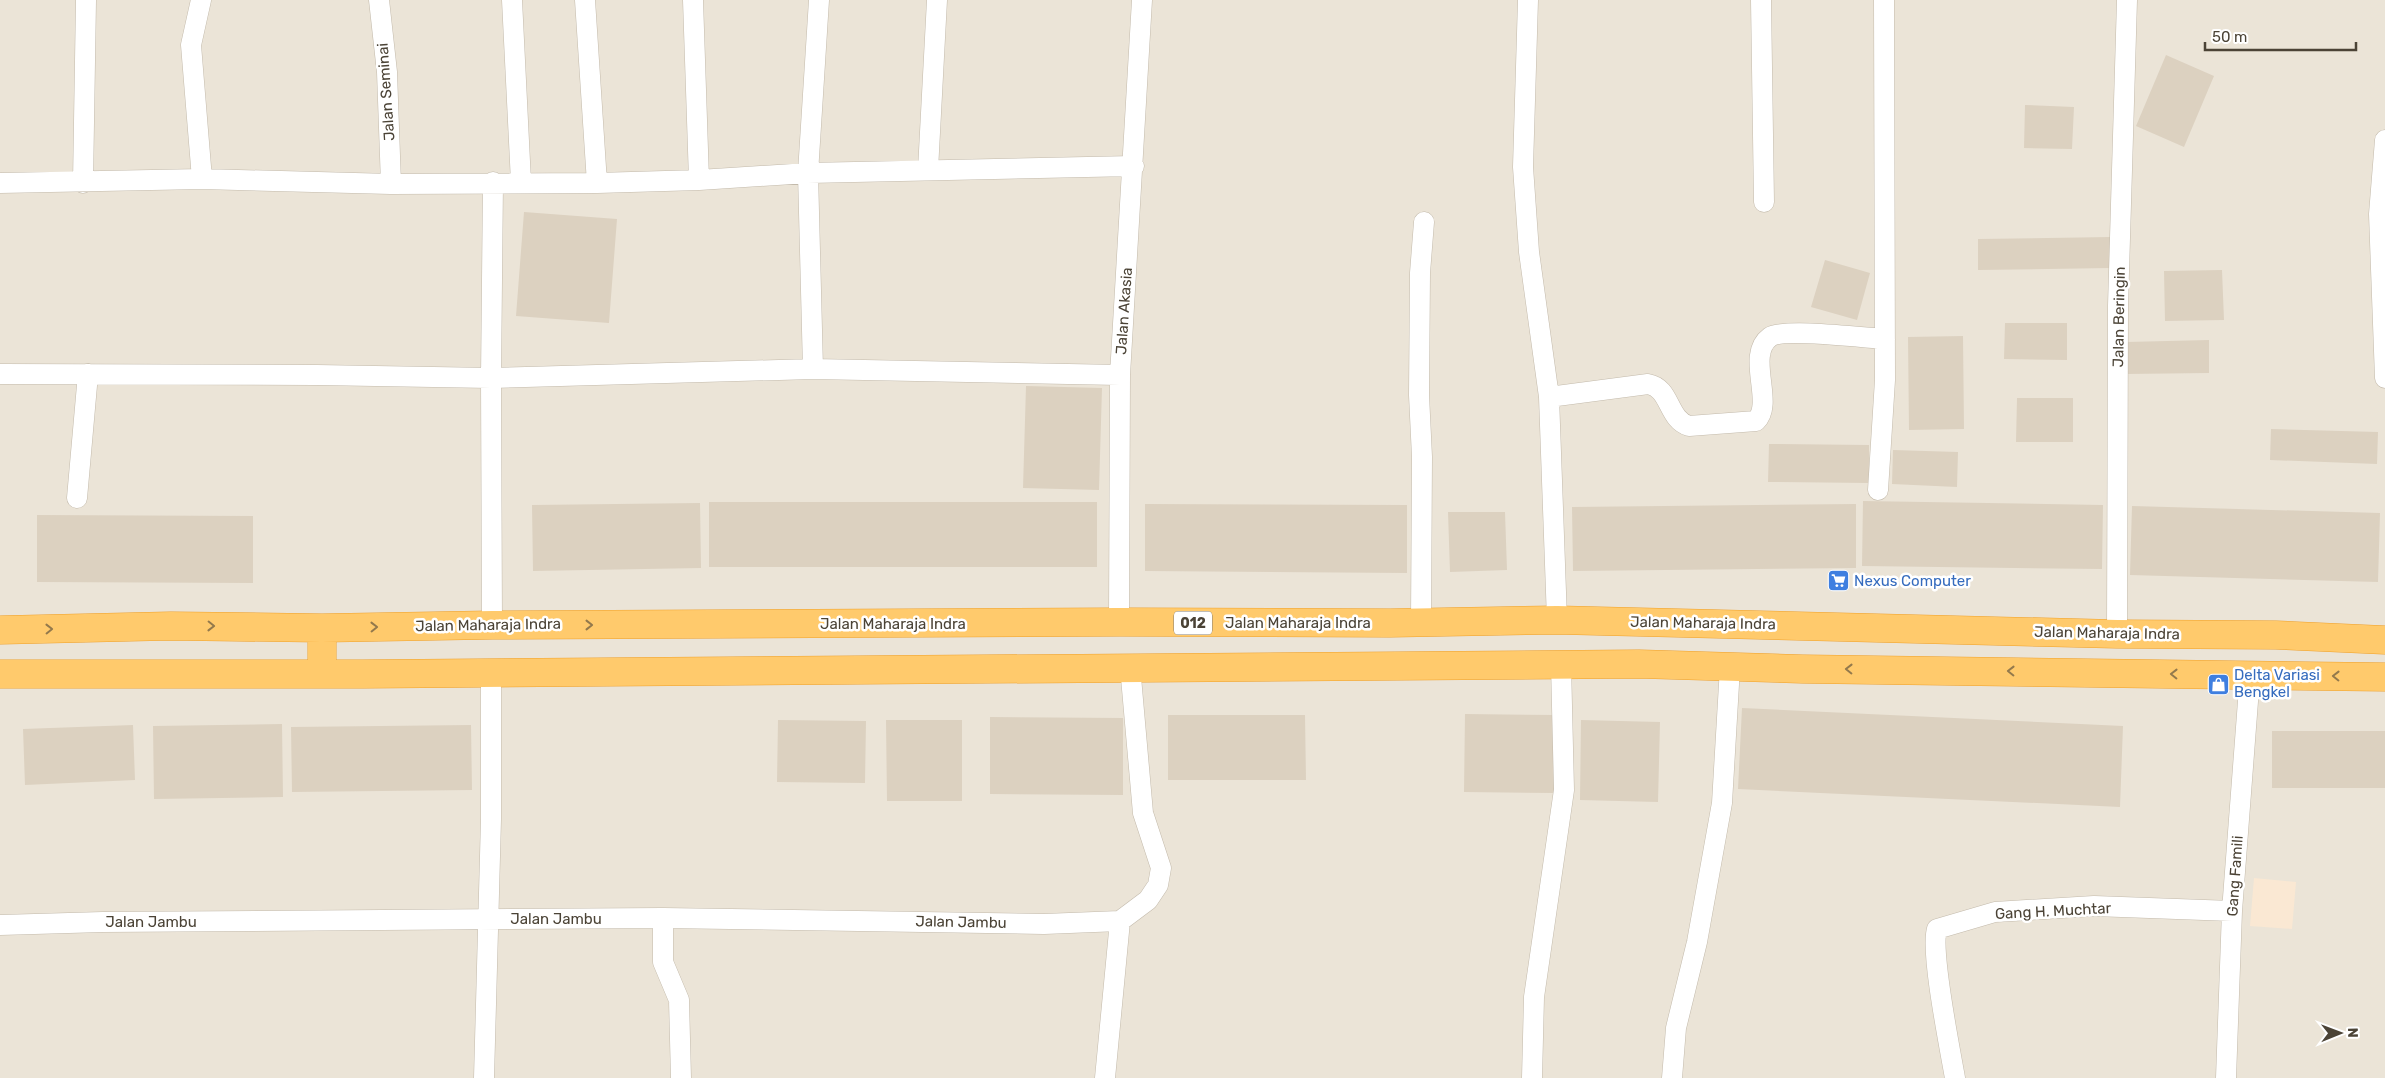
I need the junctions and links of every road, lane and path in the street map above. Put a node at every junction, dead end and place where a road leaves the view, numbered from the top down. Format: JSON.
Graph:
{"nodes":[{"id":1,"x":86,"y":0,"type":"edge"},
{"id":2,"x":201,"y":0,"type":"edge"},
{"id":3,"x":379,"y":0,"type":"edge"},
{"id":4,"x":512,"y":0,"type":"edge"},
{"id":5,"x":585,"y":0,"type":"edge"},
{"id":6,"x":693,"y":0,"type":"edge"},
{"id":7,"x":819,"y":0,"type":"edge"},
{"id":8,"x":936,"y":0,"type":"edge"},
{"id":9,"x":1142,"y":0,"type":"edge"},
{"id":10,"x":1528,"y":0,"type":"edge"},
{"id":11,"x":1761,"y":0,"type":"edge"},
{"id":12,"x":1884,"y":0,"type":"edge"},
{"id":13,"x":2127,"y":0,"type":"edge"},
{"id":14,"x":2385,"y":140,"type":"edge"},
{"id":15,"x":1134,"y":166,"type":"junction"},
{"id":16,"x":928,"y":170,"type":"junction"},
{"id":17,"x":808,"y":173,"type":"junction"},
{"id":18,"x":202,"y":179,"type":"junction"},
{"id":19,"x":699,"y":180,"type":"junction"},
{"id":20,"x":493,"y":182,"type":"junction"},
{"id":21,"x":521,"y":182,"type":"junction"},
{"id":22,"x":0,"y":183,"type":"edge"},
{"id":23,"x":83,"y":183,"type":"junction"},
{"id":24,"x":597,"y":183,"type":"junction"},
{"id":25,"x":391,"y":184,"type":"junction"},
{"id":26,"x":1764,"y":202,"type":"dead end"},
{"id":27,"x":1424,"y":222,"type":"dead end"},
{"id":28,"x":1885,"y":339,"type":"junction"},
{"id":29,"x":813,"y":369,"type":"junction"},
{"id":30,"x":0,"y":374,"type":"edge"},
{"id":31,"x":88,"y":374,"type":"junction"},
{"id":32,"x":1120,"y":375,"type":"junction"},
{"id":33,"x":491,"y":378,"type":"junction"},
{"id":34,"x":2385,"y":378,"type":"edge"},
{"id":35,"x":1549,"y":397,"type":"junction"},
{"id":36,"x":1878,"y":490,"type":"dead end"},
{"id":37,"x":77,"y":498,"type":"dead end"},
{"id":38,"x":1557,"y":620,"type":"junction"},
{"id":39,"x":1119,"y":622,"type":"junction"},
{"id":40,"x":1420,"y":623,"type":"junction"},
{"id":41,"x":492,"y":625,"type":"junction"},
{"id":42,"x":1804,"y":625,"type":"junction"},
{"id":43,"x":322,"y":628,"type":"junction"},
{"id":44,"x":0,"y":630,"type":"edge"},
{"id":45,"x":2116,"y":634,"type":"junction"},
{"id":46,"x":2385,"y":640,"type":"edge"},
{"id":47,"x":1561,"y":664,"type":"junction"},
{"id":48,"x":1130,"y":666,"type":"junction"},
{"id":49,"x":1730,"y":666,"type":"junction"},
{"id":50,"x":1802,"y":669,"type":"junction"},
{"id":51,"x":490,"y":673,"type":"junction"},
{"id":52,"x":0,"y":674,"type":"edge"},
{"id":53,"x":322,"y":674,"type":"junction"},
{"id":54,"x":2250,"y":675,"type":"junction"},
{"id":55,"x":2385,"y":677,"type":"edge"},
{"id":56,"x":2232,"y":911,"type":"junction"},
{"id":57,"x":663,"y":918,"type":"junction"},
{"id":58,"x":488,"y":920,"type":"junction"},
{"id":59,"x":1115,"y":921,"type":"junction"},
{"id":60,"x":0,"y":926,"type":"edge"},
{"id":61,"x":484,"y":1078,"type":"edge"},
{"id":62,"x":681,"y":1078,"type":"edge"},
{"id":63,"x":1105,"y":1078,"type":"edge"},
{"id":64,"x":1532,"y":1078,"type":"edge"},
{"id":65,"x":1672,"y":1078,"type":"edge"},
{"id":66,"x":1954,"y":1078,"type":"edge"},
{"id":67,"x":2226,"y":1078,"type":"edge"}],
"edges":[{"from":1,"to":23,"type":"street"},
{"from":2,"to":18,"type":"street"},
{"from":3,"to":25,"type":"street","name":"Jalan Seminai"},
{"from":4,"to":21,"type":"street"},
{"from":5,"to":24,"type":"street"},
{"from":6,"to":19,"type":"street"},
{"from":7,"to":17,"type":"street"},
{"from":8,"to":16,"type":"street"},
{"from":9,"to":15,"type":"street","name":"Jalan Akasia"},
{"from":10,"to":35,"type":"street"},
{"from":11,"to":26,"type":"street"},
{"from":12,"to":28,"type":"street"},
{"from":13,"to":45,"type":"street","name":"Jalan Beringin"},
{"from":14,"to":34,"type":"street"},
{"from":15,"to":16,"type":"street"},
{"from":15,"to":32,"type":"street","name":"Jalan Akasia"},
{"from":16,"to":17,"type":"street"},
{"from":17,"to":19,"type":"street"},
{"from":17,"to":29,"type":"street"},
{"from":18,"to":23,"type":"street"},
{"from":18,"to":25,"type":"street"},
{"from":19,"to":24,"type":"street"},
{"from":20,"to":21,"type":"street"},
{"from":20,"to":25,"type":"street"},
{"from":20,"to":33,"type":"street"},
{"from":21,"to":24,"type":"street"},
{"from":22,"to":23,"type":"street"},
{"from":27,"to":40,"type":"street"},
{"from":28,"to":35,"type":"street"},
{"from":28,"to":36,"type":"street"},
{"from":29,"to":32,"type":"street"},
{"from":29,"to":33,"type":"street"},
{"from":30,"to":31,"type":"street"},
{"from":31,"to":33,"type":"street"},
{"from":31,"to":37,"type":"street"},
{"from":32,"to":39,"type":"street","name":"Jalan Akasia"},
{"from":33,"to":41,"type":"street"},
{"from":35,"to":38,"type":"street"},
{"from":38,"to":40,"type":"highway","name":"Jalan Maharaja Indra","number":"012"},
{"from":38,"to":42,"type":"highway","name":"Jalan Maharaja Indra","number":"012"},
{"from":39,"to":40,"type":"highway","name":"Jalan Maharaja Indra","number":"012"},
{"from":41,"to":39,"type":"highway","name":"Jalan Maharaja Indra","number":"012","one_way":true},
{"from":43,"to":41,"type":"highway","name":"Jalan Maharaja Indra","number":"012","one_way":true},
{"from":42,"to":45,"type":"highway","name":"Jalan Maharaja Indra","number":"012"},
{"from":42,"to":50,"type":"highway"},
{"from":44,"to":43,"type":"highway","name":"Jalan Maharaja Indra","number":"012","one_way":true},
{"from":43,"to":53,"type":"highway"},
{"from":45,"to":46,"type":"highway","name":"Jalan Maharaja Indra","number":"012"},
{"from":47,"to":48,"type":"highway"},
{"from":47,"to":49,"type":"highway"},
{"from":47,"to":64,"type":"street"},
{"from":48,"to":51,"type":"highway"},
{"from":48,"to":59,"type":"street"},
{"from":49,"to":50,"type":"highway"},
{"from":49,"to":65,"type":"street"},
{"from":54,"to":50,"type":"highway","one_way":true},
{"from":51,"to":53,"type":"highway"},
{"from":51,"to":58,"type":"street"},
{"from":52,"to":53,"type":"highway"},
{"from":55,"to":54,"type":"highway","one_way":true},
{"from":54,"to":56,"type":"street","name":"Gang Famili"},
{"from":56,"to":66,"type":"street","name":"Gang H. Muchtar"},
{"from":56,"to":67,"type":"street","name":"Gang Famili"},
{"from":57,"to":58,"type":"street","name":"Jalan Jambu"},
{"from":57,"to":59,"type":"street","name":"Jalan Jambu"},
{"from":57,"to":62,"type":"street"},
{"from":58,"to":60,"type":"street","name":"Jalan Jambu"},
{"from":58,"to":61,"type":"street"},
{"from":59,"to":63,"type":"street"}]}
